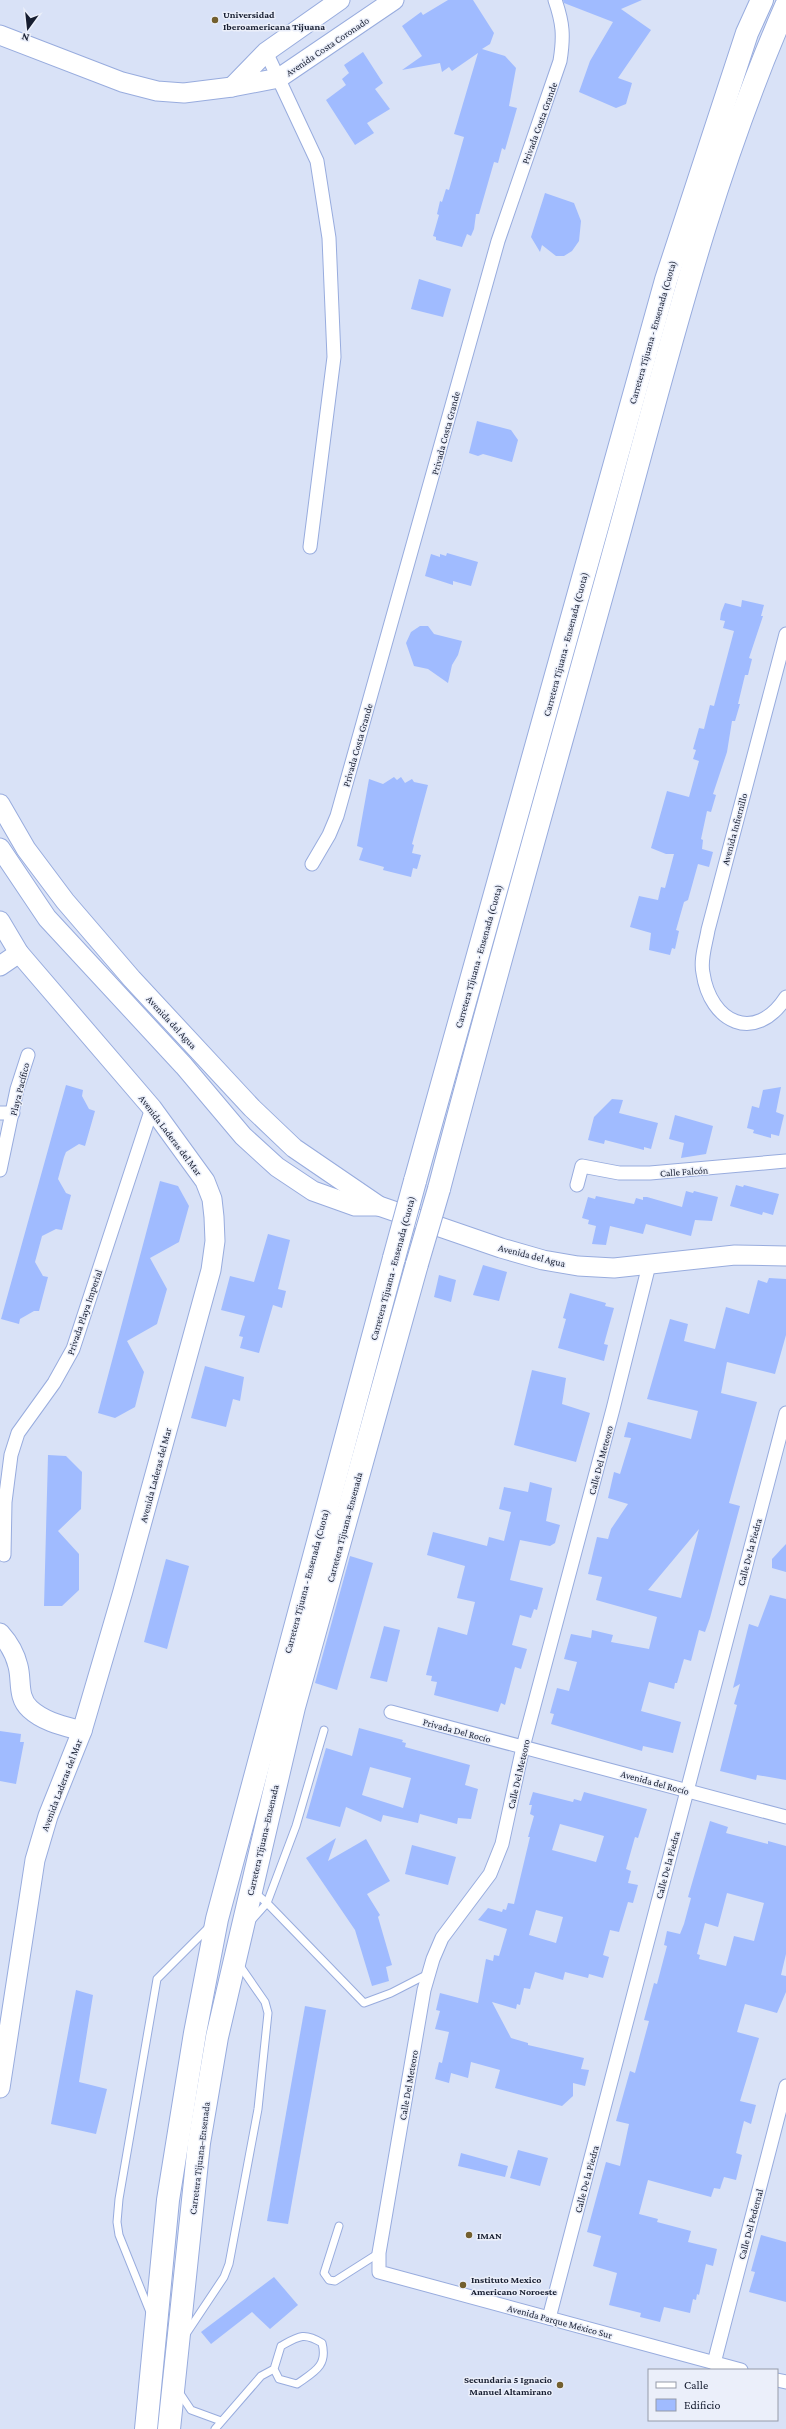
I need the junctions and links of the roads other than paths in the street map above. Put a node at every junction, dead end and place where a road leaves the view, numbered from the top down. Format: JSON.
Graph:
{"nodes":[{"id":1,"x":340,"y":0,"type":"edge"},
{"id":2,"x":394,"y":0,"type":"edge"},
{"id":3,"x":555,"y":0,"type":"edge"},
{"id":4,"x":762,"y":0,"type":"edge"},
{"id":5,"x":786,"y":6,"type":"edge"},
{"id":6,"x":0,"y":35,"type":"edge"},
{"id":7,"x":266,"y":52,"type":"junction"},
{"id":8,"x":279,"y":78,"type":"junction"},
{"id":9,"x":232,"y":87,"type":"junction"},
{"id":10,"x":310,"y":547,"type":"dead end"},
{"id":11,"x":786,"y":634,"type":"edge"},
{"id":12,"x":0,"y":804,"type":"edge"},
{"id":13,"x":0,"y":848,"type":"edge"},
{"id":14,"x":312,"y":864,"type":"dead end"},
{"id":15,"x":0,"y":921,"type":"edge"},
{"id":16,"x":20,"y":953,"type":"junction"},
{"id":17,"x":0,"y":966,"type":"edge"},
{"id":18,"x":786,"y":997,"type":"edge"},
{"id":19,"x":28,"y":1055,"type":"dead end"},
{"id":20,"x":152,"y":1108,"type":"junction"},
{"id":21,"x":6,"y":1113,"type":"edge"},
{"id":22,"x":786,"y":1161,"type":"edge"},
{"id":23,"x":0,"y":1170,"type":"edge"},
{"id":24,"x":577,"y":1185,"type":"dead end"},
{"id":25,"x":379,"y":1206,"type":"junction"},
{"id":26,"x":786,"y":1256,"type":"edge"},
{"id":27,"x":649,"y":1265,"type":"junction"},
{"id":28,"x":786,"y":1413,"type":"edge"},
{"id":29,"x":4,"y":1555,"type":"dead end"},
{"id":30,"x":0,"y":1633,"type":"edge"},
{"id":31,"x":391,"y":1712,"type":"dead end"},
{"id":32,"x":324,"y":1730,"type":"dead end"},
{"id":33,"x":82,"y":1731,"type":"junction"},
{"id":34,"x":523,"y":1747,"type":"junction"},
{"id":35,"x":686,"y":1790,"type":"junction"},
{"id":36,"x":786,"y":1817,"type":"edge"},
{"id":37,"x":251,"y":1889,"type":"junction"},
{"id":38,"x":267,"y":1903,"type":"junction"},
{"id":39,"x":217,"y":1919,"type":"junction"},
{"id":40,"x":241,"y":1933,"type":"junction"},
{"id":41,"x":235,"y":1958,"type":"junction"},
{"id":42,"x":428,"y":1974,"type":"junction"},
{"id":43,"x":786,"y":2086,"type":"edge"},
{"id":44,"x":0,"y":2088,"type":"edge"},
{"id":45,"x":339,"y":2226,"type":"dead end"},
{"id":46,"x":379,"y":2253,"type":"junction"},
{"id":47,"x":379,"y":2272,"type":"joint"},
{"id":48,"x":549,"y":2318,"type":"junction"},
{"id":49,"x":156,"y":2326,"type":"junction"},
{"id":50,"x":177,"y":2348,"type":"junction"},
{"id":51,"x":714,"y":2363,"type":"junction"},
{"id":52,"x":274,"y":2369,"type":"junction"},
{"id":53,"x":737,"y":2369,"type":"edge"},
{"id":54,"x":174,"y":2385,"type":"junction"},
{"id":55,"x":221,"y":2421,"type":"junction"},
{"id":56,"x":146,"y":2429,"type":"edge"},
{"id":57,"x":169,"y":2429,"type":"edge"},
{"id":58,"x":215,"y":2429,"type":"edge"}],
"edges":[{"from":1,"to":7,"type":"street"},
{"from":2,"to":8,"type":"street","name":"Avenida Costa Coronado"},
{"from":3,"to":14,"type":"street","name":"Privada Costa Grande"},
{"from":4,"to":39,"type":"highway","name":"Carretera Tijuana - Ensenada (Cuota)","bridge":true},
{"from":5,"to":37,"type":"highway","name":"Carretera Tijuana–Ensenada","bridge":true},
{"from":6,"to":9,"type":"street","name":"Avenida Costa Coronado"},
{"from":7,"to":8,"type":"street"},
{"from":7,"to":9,"type":"street"},
{"from":8,"to":9,"type":"street","name":"Avenida Costa Coronado"},
{"from":8,"to":10,"type":"street"},
{"from":11,"to":18,"type":"street","name":"Avenida Infiernillo"},
{"from":12,"to":25,"type":"street","name":"Avenida del Agua"},
{"from":13,"to":25,"type":"street","name":"Avenida del Agua"},
{"from":15,"to":16,"type":"street","name":"Avenida Laderas del Mar"},
{"from":16,"to":17,"type":"street"},
{"from":16,"to":20,"type":"street","name":"Avenida Laderas del Mar"},
{"from":19,"to":21,"type":"street","name":"Playa Pacífico"},
{"from":20,"to":29,"type":"street","name":"Privada Playa Imperial"},
{"from":20,"to":33,"type":"street","name":"Avenida Laderas del Mar"},
{"from":21,"to":23,"type":"street","name":"Playa Pacífico"},
{"from":22,"to":24,"type":"street","name":"Calle Falcón"},
{"from":25,"to":27,"type":"street","name":"Avenida del Agua"},
{"from":26,"to":27,"type":"street","name":"Avenida del Agua"},
{"from":27,"to":34,"type":"street","name":"Calle Del Meteoro"},
{"from":28,"to":35,"type":"street","name":"Calle De la Piedra"},
{"from":30,"to":33,"type":"street"},
{"from":31,"to":34,"type":"street","name":"Privada Del Rocío"},
{"from":32,"to":38,"type":"lane"},
{"from":33,"to":44,"type":"street","name":"Avenida Laderas del Mar"},
{"from":34,"to":35,"type":"street","name":"Avenida del Rocío"},
{"from":34,"to":42,"type":"street","name":"Calle Del Meteoro"},
{"from":35,"to":36,"type":"street","name":"Avenida del Rocío"},
{"from":35,"to":48,"type":"street","name":"Calle De la Piedra"},
{"from":37,"to":38,"type":"lane"},
{"from":37,"to":40,"type":"highway","name":"Carretera Tijuana–Ensenada"},
{"from":38,"to":40,"type":"lane"},
{"from":38,"to":42,"type":"lane"},
{"from":39,"to":49,"type":"highway"},
{"from":39,"to":49,"type":"lane"},
{"from":40,"to":41,"type":"highway","name":"Carretera Tijuana–Ensenada"},
{"from":41,"to":50,"type":"highway","name":"Carretera Tijuana–Ensenada"},
{"from":41,"to":50,"type":"lane"},
{"from":42,"to":46,"type":"street","name":"Calle Del Meteoro"},
{"from":43,"to":51,"type":"street","name":"Calle Del Pedernal"},
{"from":45,"to":46,"type":"lane"},
{"from":46,"to":47,"type":"street","name":"Calle Del Meteoro"},
{"from":47,"to":48,"type":"street","name":"Avenida Parque México Sur"},
{"from":48,"to":51,"type":"street","name":"Avenida Parque México Sur"},
{"from":49,"to":56,"type":"highway"},
{"from":50,"to":54,"type":"highway","name":"Carretera Tijuana–Ensenada"},
{"from":51,"to":53,"type":"street","name":"Avenida Parque México Sur"},
{"from":52,"to":52,"type":"lane"},
{"from":52,"to":55,"type":"lane"},
{"from":54,"to":55,"type":"lane"},
{"from":54,"to":57,"type":"highway","name":"Carretera Tijuana–Ensenada"},
{"from":55,"to":58,"type":"lane"}]}
